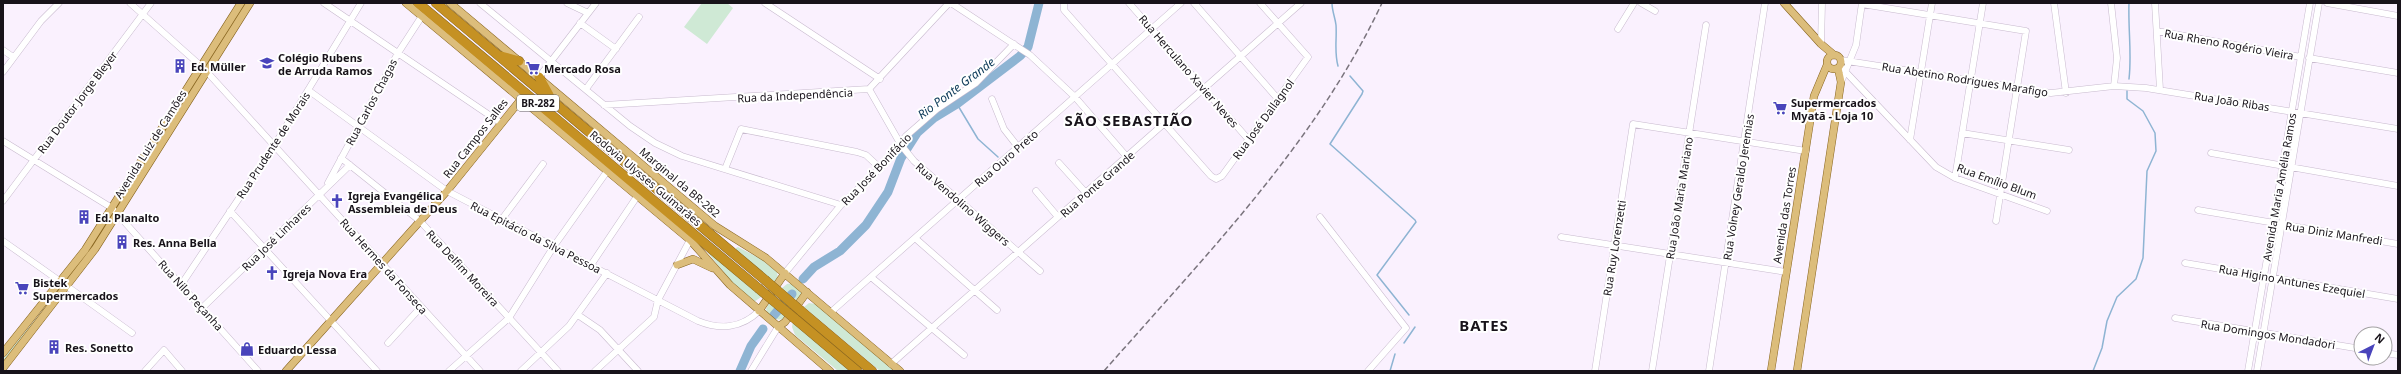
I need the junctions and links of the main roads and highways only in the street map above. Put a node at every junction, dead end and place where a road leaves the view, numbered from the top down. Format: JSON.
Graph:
{"nodes":[{"id":1,"x":240,"y":3,"type":"edge"},
{"id":2,"x":250,"y":3,"type":"edge"},
{"id":3,"x":406,"y":3,"type":"edge"},
{"id":4,"x":418,"y":3,"type":"edge"},
{"id":5,"x":436,"y":3,"type":"edge"},
{"id":6,"x":450,"y":3,"type":"edge"},
{"id":7,"x":1784,"y":3,"type":"edge"},
{"id":8,"x":1821,"y":44,"type":"junction"},
{"id":9,"x":1834,"y":55,"type":"junction"},
{"id":10,"x":498,"y":56,"type":"junction"},
{"id":11,"x":485,"y":59,"type":"junction"},
{"id":12,"x":519,"y":61,"type":"junction"},
{"id":13,"x":1827,"y":62,"type":"junction"},
{"id":14,"x":1839,"y":64,"type":"junction"},
{"id":15,"x":538,"y":77,"type":"junction"},
{"id":16,"x":505,"y":84,"type":"junction"},
{"id":17,"x":522,"y":98,"type":"junction"},
{"id":18,"x":554,"y":103,"type":"junction"},
{"id":19,"x":564,"y":132,"type":"junction"},
{"id":20,"x":591,"y":147,"type":"junction"},
{"id":21,"x":677,"y":265,"type":"road end"},
{"id":22,"x":716,"y":270,"type":"junction"},
{"id":23,"x":785,"y":273,"type":"junction"},
{"id":24,"x":807,"y":292,"type":"junction"},
{"id":25,"x":759,"y":311,"type":"junction"},
{"id":26,"x":778,"y":327,"type":"junction"},
{"id":27,"x":3,"y":353,"type":"edge"},
{"id":28,"x":3,"y":368,"type":"edge"},
{"id":29,"x":286,"y":371,"type":"edge"},
{"id":30,"x":830,"y":371,"type":"edge"},
{"id":31,"x":858,"y":371,"type":"edge"},
{"id":32,"x":872,"y":371,"type":"edge"},
{"id":33,"x":900,"y":371,"type":"edge"},
{"id":34,"x":1771,"y":371,"type":"edge"},
{"id":35,"x":1797,"y":371,"type":"edge"}],
"edges":[{"from":1,"to":27,"type":"main road","name":"Avenida Luiz de Camões"},
{"from":2,"to":28,"type":"main road","name":"Avenida Luiz de Camões"},
{"from":3,"to":16,"type":"main road"},
{"from":4,"to":11,"type":"highway","name":"Rodovia Ulysses Guimarães","number":"BR-282"},
{"from":5,"to":10,"type":"highway","name":"Rodovia Ulysses Guimarães","number":"BR-282"},
{"from":6,"to":12,"type":"main road","name":"Marginal da BR-282"},
{"from":7,"to":8,"type":"main road"},
{"from":8,"to":9,"type":"main road"},
{"from":8,"to":13,"type":"main road"},
{"from":9,"to":13,"type":"main road"},
{"from":9,"to":14,"type":"main road"},
{"from":10,"to":12,"type":"highway"},
{"from":10,"to":18,"type":"highway","name":"Rodovia Ulysses Guimarães","number":"BR-282"},
{"from":11,"to":16,"type":"highway"},
{"from":11,"to":20,"type":"highway","name":"Rodovia Ulysses Guimarães","number":"BR-282"},
{"from":12,"to":15,"type":"main road","name":"Marginal da BR-282"},
{"from":13,"to":14,"type":"main road"},
{"from":13,"to":34,"type":"main road","name":"Avenida das Torres"},
{"from":14,"to":35,"type":"main road"},
{"from":15,"to":18,"type":"highway"},
{"from":15,"to":23,"type":"main road","name":"Marginal da BR-282"},
{"from":16,"to":17,"type":"main road"},
{"from":17,"to":19,"type":"main road"},
{"from":17,"to":29,"type":"main road","name":"Rua Campos Salles"},
{"from":18,"to":32,"type":"highway","name":"Rodovia Ulysses Guimarães","number":"BR-282","bridge":true},
{"from":19,"to":20,"type":"highway"},
{"from":19,"to":22,"type":"main road"},
{"from":20,"to":31,"type":"highway","name":"Rodovia Ulysses Guimarães","number":"BR-282","bridge":true},
{"from":21,"to":22,"type":"main road"},
{"from":22,"to":25,"type":"main road"},
{"from":23,"to":24,"type":"main road","name":"Marginal da BR-282"},
{"from":23,"to":25,"type":"main road"},
{"from":24,"to":26,"type":"main road"},
{"from":24,"to":33,"type":"main road","name":"Marginal da BR-282"},
{"from":25,"to":26,"type":"main road"},
{"from":26,"to":30,"type":"main road"}]}
